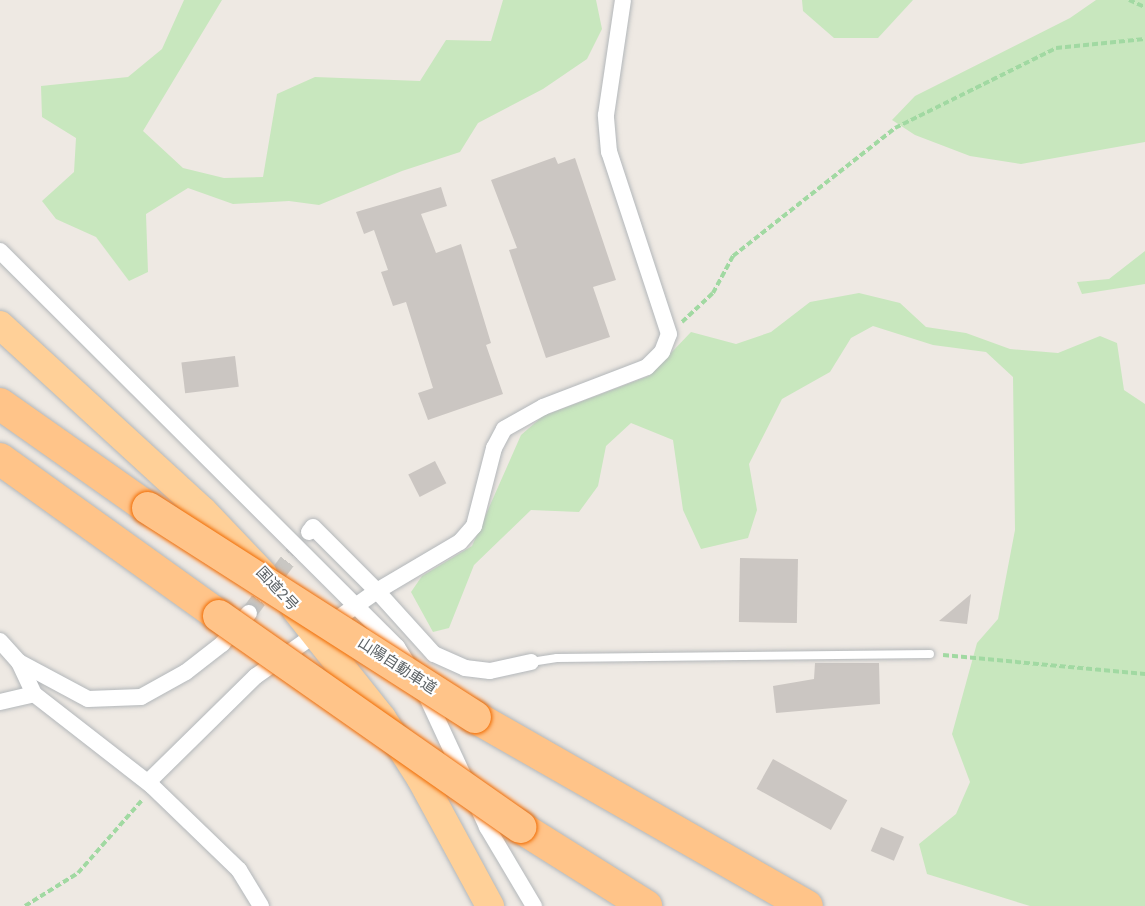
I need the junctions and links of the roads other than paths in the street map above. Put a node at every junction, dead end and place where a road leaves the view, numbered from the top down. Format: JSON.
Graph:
{"nodes":[{"id":1,"x":623,"y":0,"type":"edge"},
{"id":2,"x":0,"y":251,"type":"edge"},
{"id":3,"x":0,"y":325,"type":"edge"},
{"id":4,"x":0,"y":404,"type":"edge"},
{"id":5,"x":0,"y":459,"type":"edge"},
{"id":6,"x":309,"y":532,"type":"dead end"},
{"id":7,"x":376,"y":591,"type":"junction"},
{"id":8,"x":356,"y":605,"type":"junction"},
{"id":9,"x":234,"y":614,"type":"junction"},
{"id":10,"x":316,"y":631,"type":"junction"},
{"id":11,"x":0,"y":641,"type":"edge"},
{"id":12,"x":930,"y":654,"type":"road end"},
{"id":13,"x":531,"y":662,"type":"joint"},
{"id":14,"x":19,"y":663,"type":"junction"},
{"id":15,"x":34,"y":694,"type":"junction"},
{"id":16,"x":0,"y":702,"type":"edge"},
{"id":17,"x":150,"y":784,"type":"junction"},
{"id":18,"x":261,"y":906,"type":"edge"},
{"id":19,"x":490,"y":906,"type":"edge"},
{"id":20,"x":534,"y":906,"type":"edge"},
{"id":21,"x":646,"y":906,"type":"edge"},
{"id":22,"x":807,"y":906,"type":"edge"}],
"edges":[{"from":1,"to":7,"type":"street"},
{"from":2,"to":8,"type":"street"},
{"from":3,"to":10,"type":"highway","name":"国道2号"},
{"from":4,"to":22,"type":"highway","name":"山陽自動車道","bridge":true},
{"from":5,"to":9,"type":"highway"},
{"from":6,"to":7,"type":"street"},
{"from":7,"to":8,"type":"street"},
{"from":7,"to":13,"type":"street"},
{"from":8,"to":10,"type":"street"},
{"from":8,"to":20,"type":"street"},
{"from":9,"to":14,"type":"street"},
{"from":9,"to":21,"type":"highway","bridge":true},
{"from":10,"to":17,"type":"street"},
{"from":10,"to":19,"type":"highway","name":"国道2号"},
{"from":11,"to":14,"type":"street"},
{"from":12,"to":13,"type":"lane"},
{"from":14,"to":15,"type":"street"},
{"from":15,"to":16,"type":"street"},
{"from":15,"to":17,"type":"street"},
{"from":17,"to":18,"type":"street"}]}
